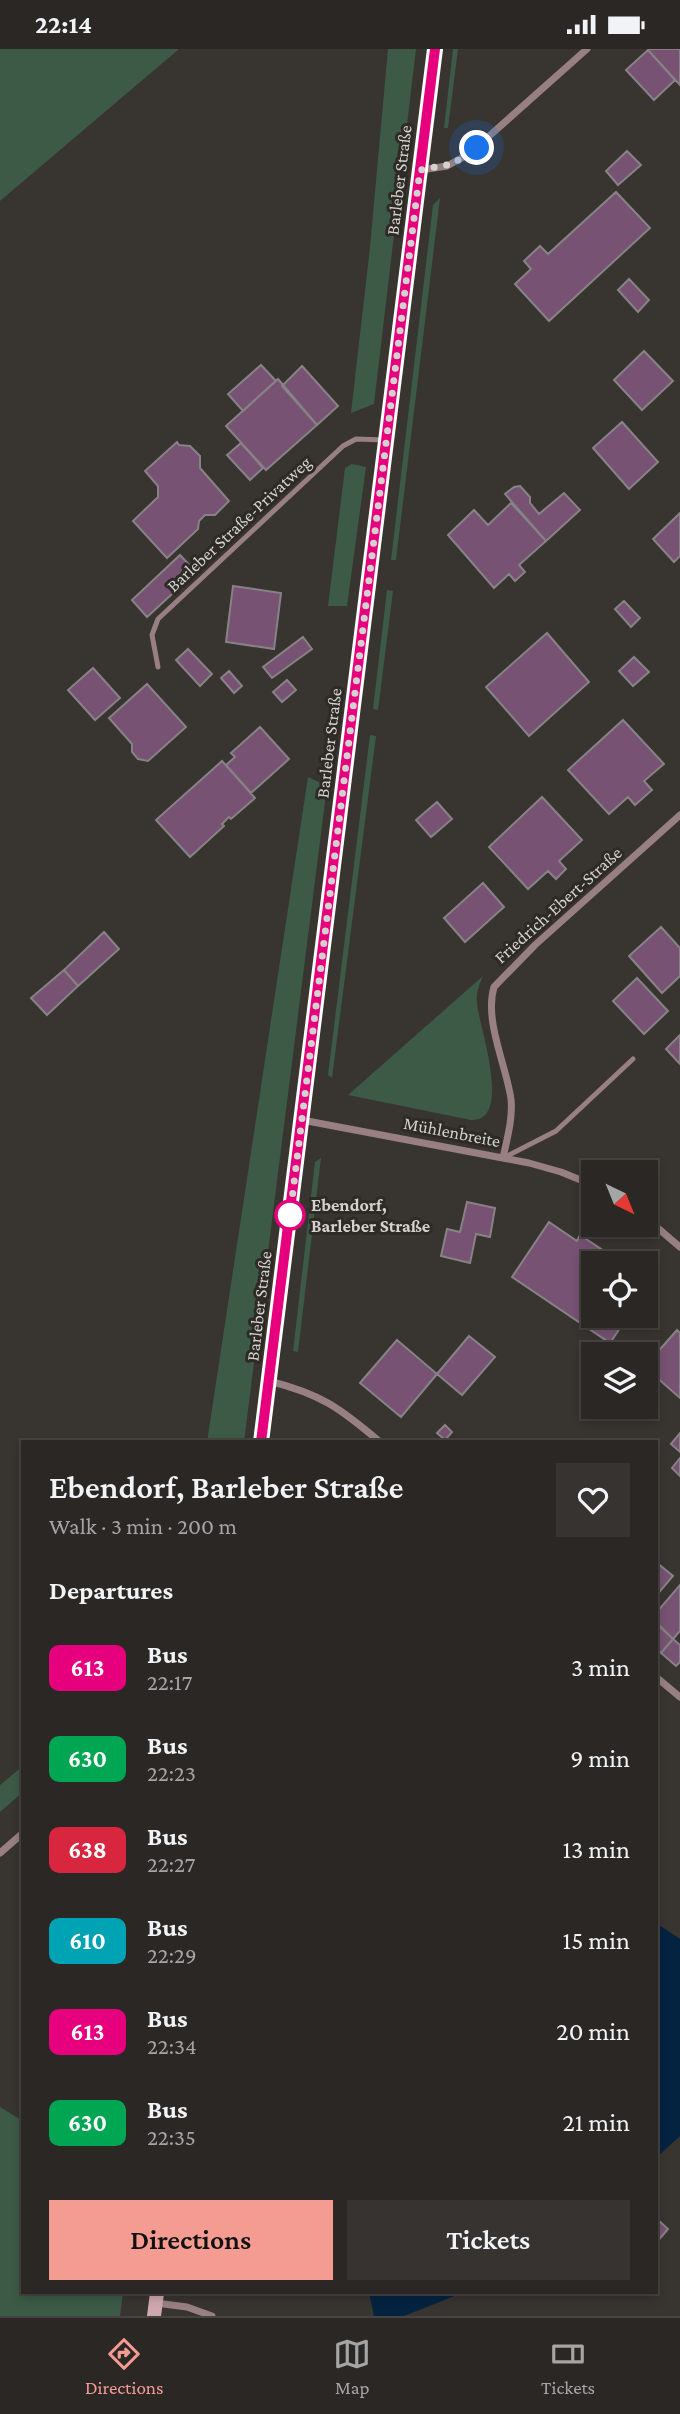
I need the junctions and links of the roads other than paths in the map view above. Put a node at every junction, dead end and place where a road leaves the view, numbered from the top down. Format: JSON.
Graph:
{"nodes":[{"id":1,"x":435,"y":49,"type":"edge"},
{"id":2,"x":587,"y":49,"type":"edge"},
{"id":3,"x":420,"y":170,"type":"junction"},
{"id":4,"x":386,"y":440,"type":"junction"},
{"id":5,"x":158,"y":667,"type":"dead end"},
{"id":6,"x":680,"y":815,"type":"edge"},
{"id":7,"x":632,"y":1059,"type":"dead end"},
{"id":8,"x":302,"y":1120,"type":"junction"},
{"id":9,"x":503,"y":1158,"type":"junction"},
{"id":10,"x":581,"y":1180,"type":"edge"},
{"id":11,"x":658,"y":1228,"type":"edge"},
{"id":12,"x":680,"y":1247,"type":"edge"},
{"id":13,"x":269,"y":1381,"type":"junction"},
{"id":14,"x":261,"y":1440,"type":"edge"},
{"id":15,"x":378,"y":1440,"type":"edge"},
{"id":16,"x":658,"y":1679,"type":"edge"},
{"id":17,"x":680,"y":1697,"type":"edge"},
{"id":18,"x":21,"y":1835,"type":"edge"},
{"id":19,"x":0,"y":1853,"type":"edge"},
{"id":20,"x":156,"y":2304,"type":"edge"},
{"id":21,"x":212,"y":2316,"type":"edge"}],
"edges":[{"from":1,"to":3,"type":"main road","name":"Barleber Straße"},
{"from":2,"to":3,"type":"street"},
{"from":3,"to":4,"type":"main road","name":"Barleber Straße"},
{"from":4,"to":5,"type":"lane","name":"Barleber Straße-Privatweg"},
{"from":4,"to":8,"type":"main road","name":"Barleber Straße"},
{"from":6,"to":9,"type":"street","name":"Friedrich-Ebert-Straße"},
{"from":7,"to":9,"type":"lane"},
{"from":8,"to":9,"type":"street","name":"Mühlenbreite"},
{"from":8,"to":13,"type":"main road","name":"Barleber Straße"},
{"from":9,"to":10,"type":"street","name":"Mühlenbreite"},
{"from":11,"to":12,"type":"street"},
{"from":13,"to":14,"type":"main road","name":"Barleber Straße"},
{"from":13,"to":15,"type":"street"},
{"from":16,"to":17,"type":"street"},
{"from":18,"to":19,"type":"street"},
{"from":20,"to":21,"type":"street"}]}
